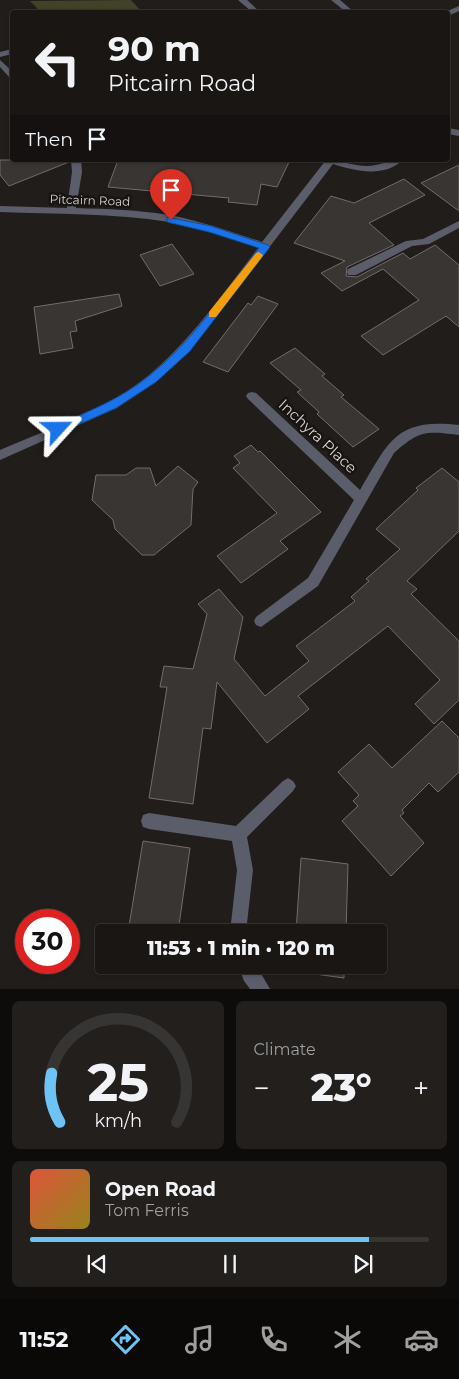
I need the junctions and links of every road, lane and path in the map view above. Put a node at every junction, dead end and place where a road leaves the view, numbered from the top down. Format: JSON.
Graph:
{"nodes":[{"id":1,"x":242,"y":0,"type":"edge"},
{"id":2,"x":335,"y":0,"type":"edge"},
{"id":3,"x":254,"y":10,"type":"edge"},
{"id":4,"x":348,"y":10,"type":"edge"},
{"id":5,"x":0,"y":62,"type":"edge"},
{"id":6,"x":10,"y":73,"type":"edge"},
{"id":7,"x":76,"y":162,"type":"edge"},
{"id":8,"x":329,"y":162,"type":"edge"},
{"id":9,"x":338,"y":162,"type":"edge"},
{"id":10,"x":393,"y":162,"type":"edge"},
{"id":11,"x":0,"y":209,"type":"edge"},
{"id":12,"x":71,"y":212,"type":"junction"},
{"id":13,"x":459,"y":224,"type":"edge"},
{"id":14,"x":265,"y":247,"type":"junction"},
{"id":15,"x":352,"y":272,"type":"dead end"},
{"id":16,"x":252,"y":396,"type":"dead end"},
{"id":17,"x":459,"y":430,"type":"edge"},
{"id":18,"x":0,"y":455,"type":"edge"},
{"id":19,"x":362,"y":499,"type":"junction"},
{"id":20,"x":261,"y":621,"type":"dead end"},
{"id":21,"x":288,"y":786,"type":"dead end"},
{"id":22,"x":150,"y":821,"type":"dead end"},
{"id":23,"x":239,"y":834,"type":"junction"},
{"id":24,"x":239,"y":924,"type":"edge"},
{"id":25,"x":250,"y":974,"type":"edge"},
{"id":26,"x":261,"y":989,"type":"edge"}],
"edges":[{"from":1,"to":3,"type":"street"},
{"from":2,"to":4,"type":"street"},
{"from":5,"to":6,"type":"street"},
{"from":7,"to":12,"type":"street"},
{"from":8,"to":14,"type":"street"},
{"from":9,"to":10,"type":"street"},
{"from":11,"to":12,"type":"street","name":"Pitcairn Road"},
{"from":12,"to":14,"type":"street","name":"Pitcairn Road"},
{"from":13,"to":15,"type":"street"},
{"from":14,"to":18,"type":"street"},
{"from":16,"to":19,"type":"street","name":"Inchyra Place"},
{"from":17,"to":19,"type":"street","name":"Inchyra Place"},
{"from":19,"to":20,"type":"street","name":"Inchyra Place"},
{"from":21,"to":23,"type":"street"},
{"from":22,"to":23,"type":"street"},
{"from":23,"to":24,"type":"street"},
{"from":25,"to":26,"type":"street"}]}
